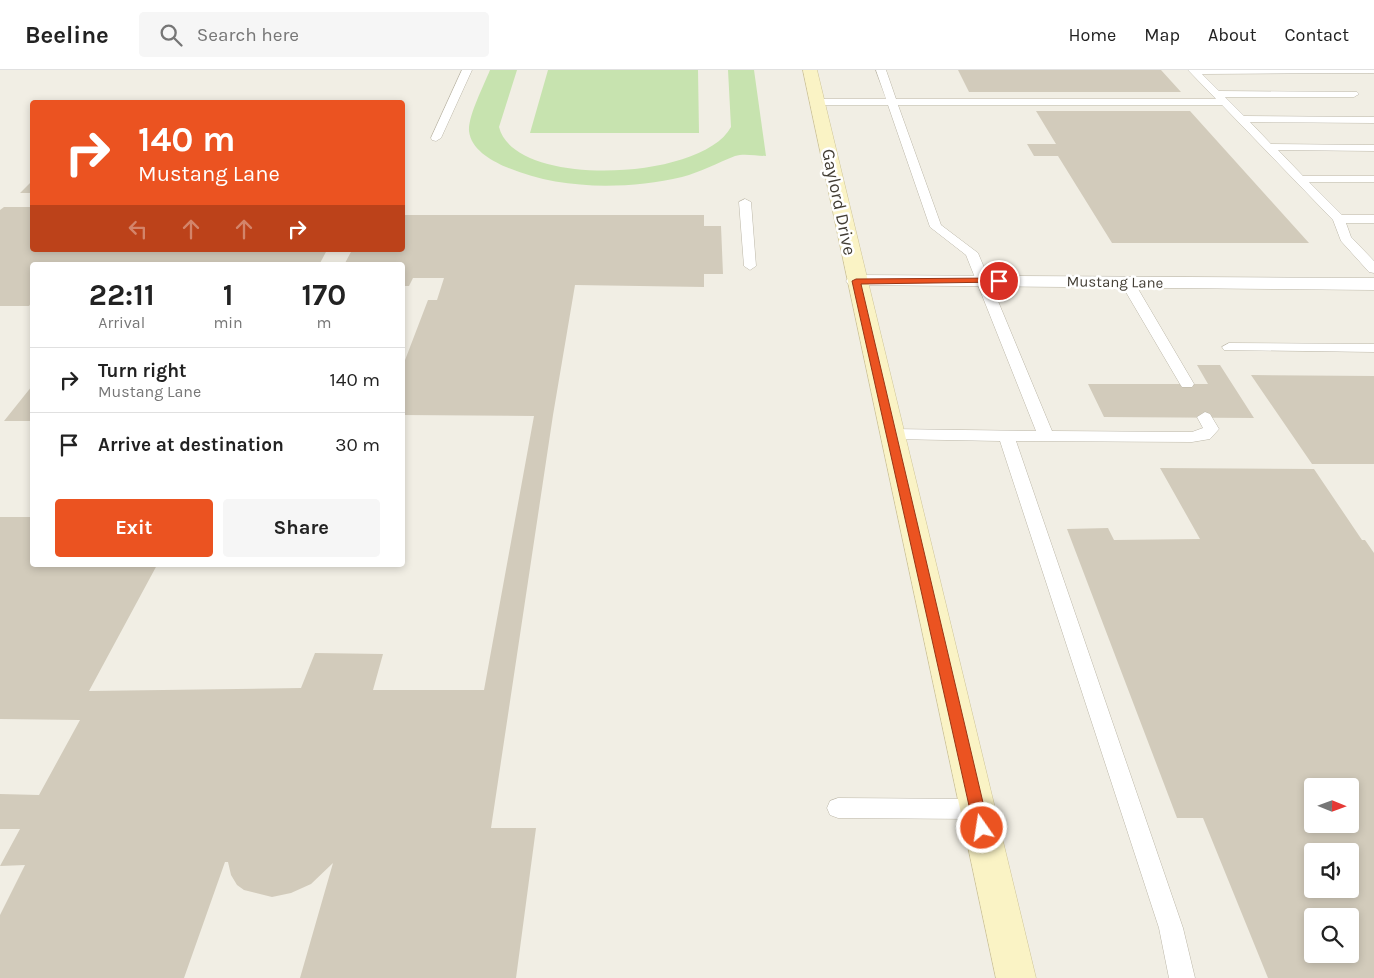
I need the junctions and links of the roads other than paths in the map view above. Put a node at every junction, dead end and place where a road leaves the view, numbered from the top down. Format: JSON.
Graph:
{"nodes":[{"id":1,"x":467,"y":70,"type":"edge"},
{"id":2,"x":810,"y":70,"type":"edge"},
{"id":3,"x":881,"y":70,"type":"edge"},
{"id":4,"x":1193,"y":70,"type":"edge"},
{"id":5,"x":1355,"y":70,"type":"edge"},
{"id":6,"x":1374,"y":70,"type":"edge"},
{"id":7,"x":1368,"y":80,"type":"dead end"},
{"id":8,"x":1354,"y":94,"type":"dead end"},
{"id":9,"x":1220,"y":98,"type":"junction"},
{"id":10,"x":817,"y":102,"type":"junction"},
{"id":11,"x":892,"y":102,"type":"junction"},
{"id":12,"x":1241,"y":119,"type":"junction"},
{"id":13,"x":1374,"y":120,"type":"edge"},
{"id":14,"x":436,"y":138,"type":"dead end"},
{"id":15,"x":1268,"y":147,"type":"junction"},
{"id":16,"x":1374,"y":148,"type":"edge"},
{"id":17,"x":1300,"y":179,"type":"junction"},
{"id":18,"x":1374,"y":179,"type":"edge"},
{"id":19,"x":745,"y":202,"type":"dead end"},
{"id":20,"x":1374,"y":219,"type":"edge"},
{"id":21,"x":1339,"y":220,"type":"junction"},
{"id":22,"x":750,"y":266,"type":"dead end"},
{"id":23,"x":1374,"y":269,"type":"edge"},
{"id":24,"x":856,"y":281,"type":"junction"},
{"id":25,"x":984,"y":281,"type":"junction"},
{"id":26,"x":1127,"y":282,"type":"junction"},
{"id":27,"x":1374,"y":284,"type":"edge"},
{"id":28,"x":1229,"y":347,"type":"dead end"},
{"id":29,"x":1374,"y":348,"type":"edge"},
{"id":30,"x":1186,"y":384,"type":"dead end"},
{"id":31,"x":1205,"y":417,"type":"dead end"},
{"id":32,"x":891,"y":434,"type":"junction"},
{"id":33,"x":1006,"y":436,"type":"junction"},
{"id":34,"x":1046,"y":436,"type":"junction"},
{"id":35,"x":838,"y":808,"type":"dead end"},
{"id":36,"x":978,"y":809,"type":"junction"},
{"id":37,"x":1016,"y":978,"type":"edge"},
{"id":38,"x":1182,"y":978,"type":"edge"}],
"edges":[{"from":1,"to":14,"type":"lane"},
{"from":2,"to":10,"type":"street","name":"Gaylord Drive"},
{"from":3,"to":11,"type":"lane"},
{"from":4,"to":5,"type":"lane"},
{"from":4,"to":9,"type":"lane"},
{"from":5,"to":6,"type":"lane"},
{"from":5,"to":7,"type":"lane"},
{"from":8,"to":9,"type":"lane"},
{"from":9,"to":11,"type":"lane"},
{"from":9,"to":12,"type":"lane"},
{"from":10,"to":11,"type":"lane"},
{"from":10,"to":24,"type":"street","name":"Gaylord Drive"},
{"from":11,"to":25,"type":"lane"},
{"from":12,"to":13,"type":"lane"},
{"from":12,"to":15,"type":"lane"},
{"from":15,"to":16,"type":"lane"},
{"from":15,"to":17,"type":"lane"},
{"from":17,"to":18,"type":"lane"},
{"from":17,"to":21,"type":"lane"},
{"from":19,"to":22,"type":"lane"},
{"from":20,"to":21,"type":"lane"},
{"from":21,"to":23,"type":"lane"},
{"from":24,"to":25,"type":"street","name":"Mustang Lane"},
{"from":24,"to":32,"type":"street","name":"Gaylord Drive"},
{"from":25,"to":26,"type":"street","name":"Mustang Lane"},
{"from":25,"to":34,"type":"lane"},
{"from":26,"to":27,"type":"street","name":"Mustang Lane"},
{"from":26,"to":30,"type":"lane"},
{"from":28,"to":29,"type":"lane"},
{"from":31,"to":34,"type":"lane"},
{"from":32,"to":33,"type":"lane"},
{"from":32,"to":36,"type":"street","name":"Gaylord Drive"},
{"from":33,"to":34,"type":"lane"},
{"from":33,"to":38,"type":"lane"},
{"from":35,"to":36,"type":"lane"},
{"from":36,"to":37,"type":"street","name":"Gaylord Drive"}]}
